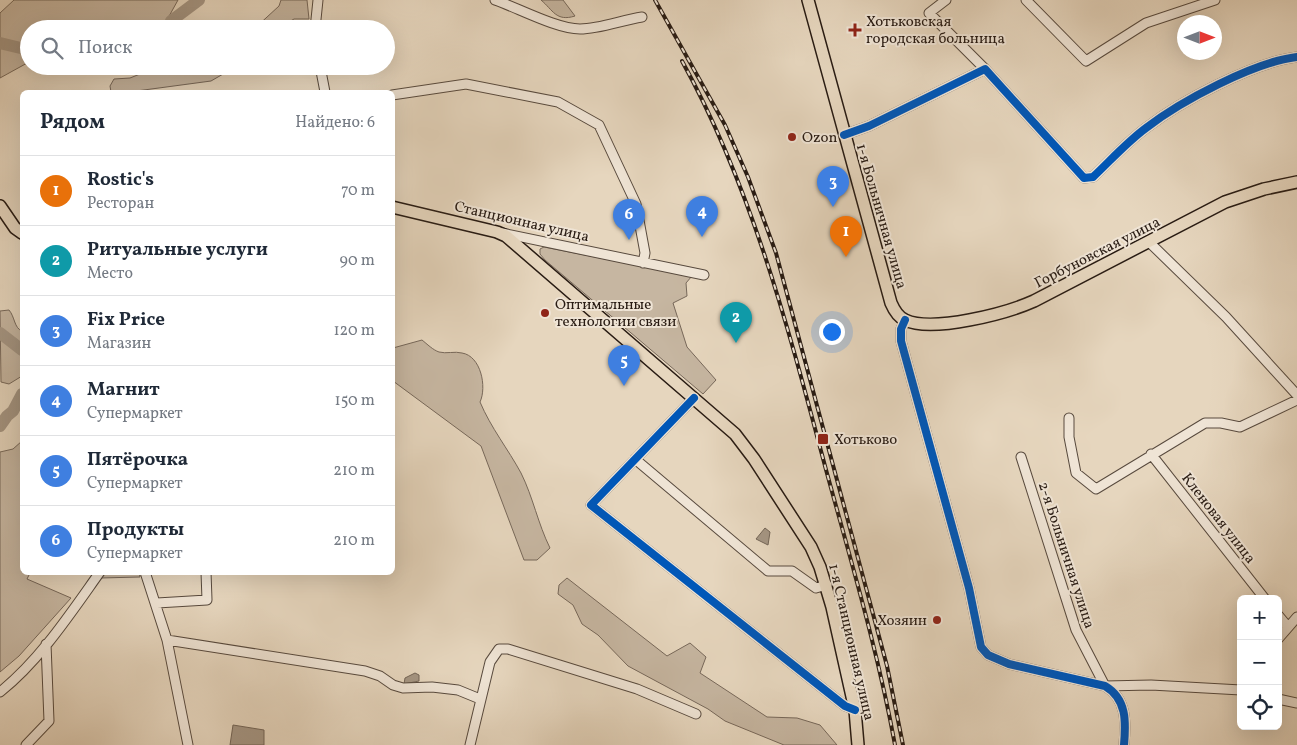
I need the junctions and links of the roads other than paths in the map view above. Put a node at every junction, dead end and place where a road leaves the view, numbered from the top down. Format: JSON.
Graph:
{"nodes":[{"id":1,"x":318,"y":0,"type":"edge"},
{"id":2,"x":495,"y":0,"type":"edge"},
{"id":3,"x":808,"y":0,"type":"edge"},
{"id":4,"x":946,"y":0,"type":"edge"},
{"id":5,"x":1026,"y":0,"type":"edge"},
{"id":6,"x":1216,"y":0,"type":"edge"},
{"id":7,"x":642,"y":17,"type":"dead end"},
{"id":8,"x":316,"y":20,"type":"edge"},
{"id":9,"x":1297,"y":57,"type":"edge"},
{"id":10,"x":985,"y":69,"type":"junction"},
{"id":11,"x":321,"y":75,"type":"edge"},
{"id":12,"x":324,"y":90,"type":"edge"},
{"id":13,"x":395,"y":95,"type":"edge"},
{"id":14,"x":844,"y":135,"type":"junction"},
{"id":15,"x":1297,"y":182,"type":"edge"},
{"id":16,"x":0,"y":206,"type":"edge"},
{"id":17,"x":395,"y":208,"type":"edge"},
{"id":18,"x":20,"y":232,"type":"edge"},
{"id":19,"x":497,"y":232,"type":"junction"},
{"id":20,"x":543,"y":242,"type":"junction"},
{"id":21,"x":1149,"y":242,"type":"junction"},
{"id":22,"x":529,"y":255,"type":"junction"},
{"id":23,"x":643,"y":263,"type":"junction"},
{"id":24,"x":704,"y":275,"type":"dead end"},
{"id":25,"x":905,"y":320,"type":"junction"},
{"id":26,"x":1297,"y":395,"type":"edge"},
{"id":27,"x":694,"y":398,"type":"junction"},
{"id":28,"x":1297,"y":400,"type":"edge"},
{"id":29,"x":1069,"y":418,"type":"dead end"},
{"id":30,"x":1151,"y":454,"type":"junction"},
{"id":31,"x":1021,"y":457,"type":"dead end"},
{"id":32,"x":635,"y":459,"type":"junction"},
{"id":33,"x":98,"y":575,"type":"edge"},
{"id":34,"x":146,"y":575,"type":"edge"},
{"id":35,"x":206,"y":575,"type":"edge"},
{"id":36,"x":826,"y":585,"type":"junction"},
{"id":37,"x":1263,"y":595,"type":"edge"},
{"id":38,"x":157,"y":603,"type":"junction"},
{"id":39,"x":1297,"y":617,"type":"edge"},
{"id":40,"x":1282,"y":620,"type":"edge"},
{"id":41,"x":1288,"y":627,"type":"junction"},
{"id":42,"x":1282,"y":635,"type":"edge"},
{"id":43,"x":167,"y":640,"type":"junction"},
{"id":44,"x":46,"y":644,"type":"junction"},
{"id":45,"x":1105,"y":686,"type":"junction"},
{"id":46,"x":1237,"y":689,"type":"edge"},
{"id":47,"x":0,"y":692,"type":"edge"},
{"id":48,"x":480,"y":699,"type":"junction"},
{"id":49,"x":1282,"y":700,"type":"edge"},
{"id":50,"x":1297,"y":703,"type":"edge"},
{"id":51,"x":855,"y":710,"type":"junction"},
{"id":52,"x":696,"y":714,"type":"dead end"},
{"id":53,"x":26,"y":745,"type":"edge"},
{"id":54,"x":188,"y":745,"type":"edge"},
{"id":55,"x":470,"y":745,"type":"edge"},
{"id":56,"x":858,"y":745,"type":"edge"},
{"id":57,"x":1124,"y":745,"type":"edge"}],
"edges":[{"from":1,"to":8,"type":"street"},
{"from":2,"to":7,"type":"street"},
{"from":3,"to":14,"type":"main road","name":"1-я Больничная улица"},
{"from":4,"to":10,"type":"street"},
{"from":5,"to":6,"type":"street"},
{"from":9,"to":10,"type":"street"},
{"from":10,"to":14,"type":"street"},
{"from":11,"to":12,"type":"street"},
{"from":13,"to":23,"type":"street"},
{"from":14,"to":25,"type":"main road","name":"1-я Больничная улица"},
{"from":15,"to":21,"type":"main road","name":"Горбуновская улица"},
{"from":16,"to":18,"type":"main road"},
{"from":17,"to":19,"type":"main road","name":"Станционная улица"},
{"from":19,"to":20,"type":"street","name":"Станционная улица"},
{"from":19,"to":22,"type":"main road","name":"1-я Станционная улица"},
{"from":20,"to":22,"type":"street"},
{"from":20,"to":23,"type":"street","name":"Станционная улица"},
{"from":21,"to":25,"type":"main road","name":"Горбуновская улица"},
{"from":21,"to":26,"type":"street"},
{"from":22,"to":27,"type":"main road","name":"1-я Станционная улица"},
{"from":23,"to":24,"type":"street","name":"Станционная улица"},
{"from":25,"to":45,"type":"street"},
{"from":27,"to":32,"type":"street"},
{"from":27,"to":36,"type":"main road","name":"1-я Станционная улица"},
{"from":28,"to":30,"type":"street"},
{"from":29,"to":30,"type":"street"},
{"from":30,"to":37,"type":"street","name":"Кленовая улица"},
{"from":31,"to":45,"type":"street","name":"2-я Больничная улица"},
{"from":32,"to":36,"type":"street"},
{"from":32,"to":51,"type":"street"},
{"from":33,"to":44,"type":"street"},
{"from":34,"to":38,"type":"street"},
{"from":35,"to":38,"type":"street"},
{"from":36,"to":51,"type":"main road","name":"1-я Станционная улица"},
{"from":38,"to":43,"type":"street"},
{"from":39,"to":41,"type":"street"},
{"from":40,"to":41,"type":"street"},
{"from":41,"to":42,"type":"street"},
{"from":43,"to":48,"type":"street"},
{"from":43,"to":54,"type":"street"},
{"from":44,"to":47,"type":"street"},
{"from":44,"to":53,"type":"street"},
{"from":45,"to":46,"type":"street"},
{"from":45,"to":57,"type":"street","name":"2-я Больничная улица"},
{"from":48,"to":52,"type":"street"},
{"from":48,"to":55,"type":"street"},
{"from":49,"to":50,"type":"street"},
{"from":51,"to":56,"type":"main road","name":"1-я Станционная улица"}]}
